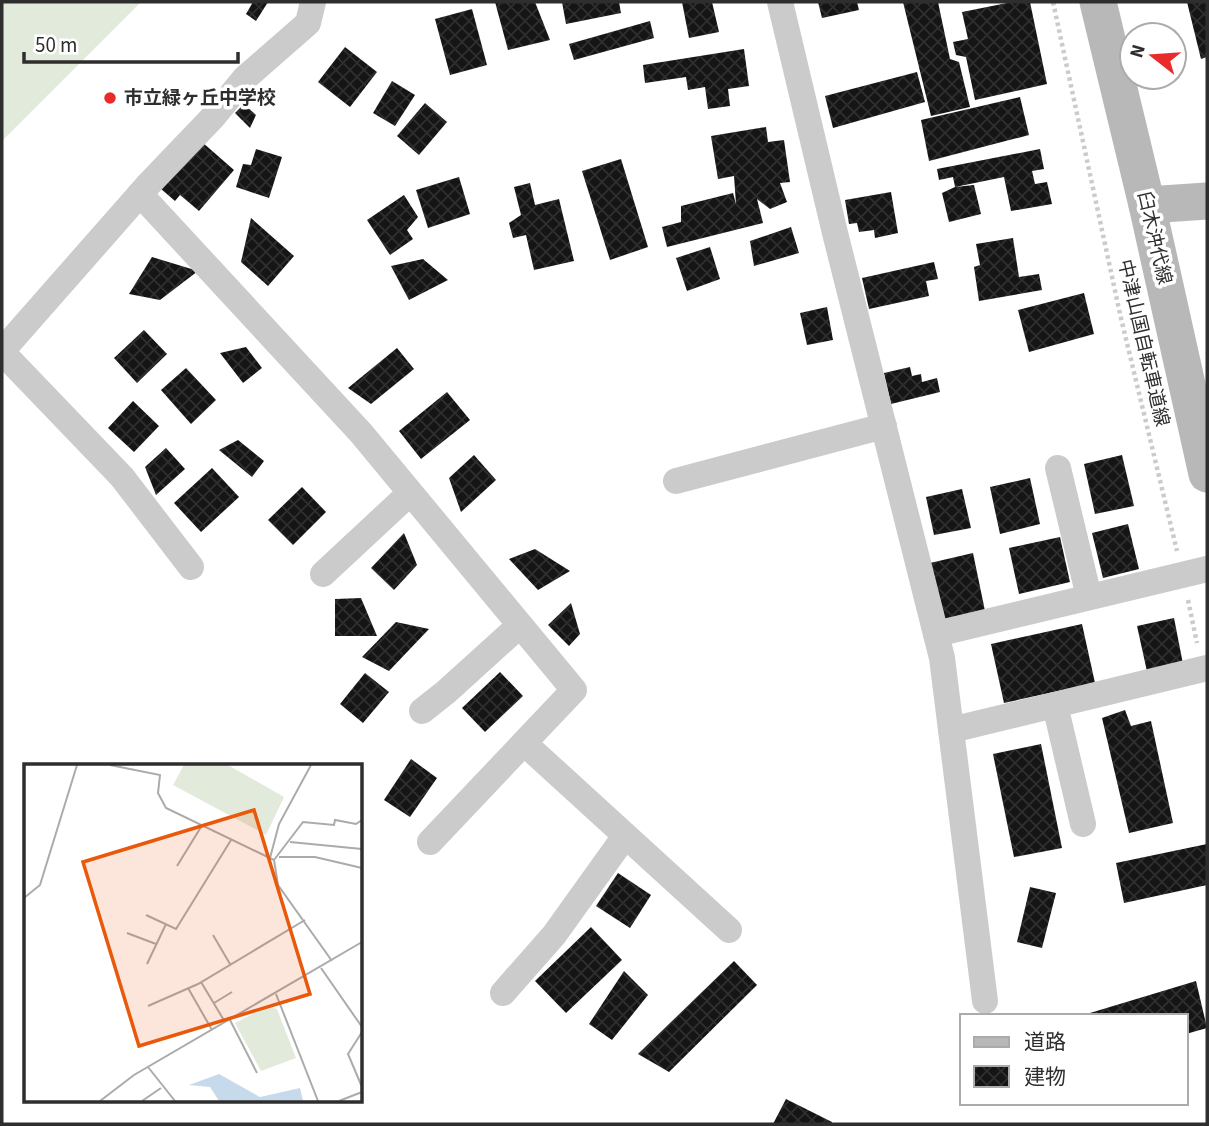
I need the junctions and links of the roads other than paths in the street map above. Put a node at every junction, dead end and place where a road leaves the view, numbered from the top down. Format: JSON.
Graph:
{"nodes":[{"id":1,"x":313,"y":2,"type":"edge"},
{"id":2,"x":780,"y":2,"type":"edge"},
{"id":3,"x":1098,"y":2,"type":"edge"},
{"id":4,"x":140,"y":194,"type":"junction"},
{"id":5,"x":1207,"y":201,"type":"edge"},
{"id":6,"x":1147,"y":205,"type":"junction"},
{"id":7,"x":2,"y":352,"type":"edge"},
{"id":8,"x":884,"y":426,"type":"junction"},
{"id":9,"x":1058,"y":468,"type":"dead end"},
{"id":10,"x":1207,"y":474,"type":"edge"},
{"id":11,"x":676,"y":481,"type":"dead end"},
{"id":12,"x":411,"y":493,"type":"junction"},
{"id":13,"x":191,"y":567,"type":"dead end"},
{"id":14,"x":1195,"y":572,"type":"edge"},
{"id":15,"x":324,"y":574,"type":"dead end"},
{"id":16,"x":1089,"y":597,"type":"junction"},
{"id":17,"x":520,"y":625,"type":"junction"},
{"id":18,"x":936,"y":634,"type":"junction"},
{"id":19,"x":1205,"y":668,"type":"edge"},
{"id":20,"x":1055,"y":705,"type":"junction"},
{"id":21,"x":422,"y":711,"type":"dead end"},
{"id":22,"x":951,"y":730,"type":"junction"},
{"id":23,"x":524,"y":743,"type":"junction"},
{"id":24,"x":1083,"y":824,"type":"dead end"},
{"id":25,"x":625,"y":836,"type":"junction"},
{"id":26,"x":430,"y":842,"type":"dead end"},
{"id":27,"x":729,"y":930,"type":"dead end"},
{"id":28,"x":503,"y":993,"type":"dead end"},
{"id":29,"x":985,"y":1001,"type":"dead end"}],
"edges":[{"from":1,"to":4,"type":"street"},
{"from":2,"to":8,"type":"street"},
{"from":3,"to":6,"type":"main road","name":"臼木沖代線"},
{"from":4,"to":7,"type":"street"},
{"from":4,"to":12,"type":"street"},
{"from":5,"to":6,"type":"main road"},
{"from":6,"to":10,"type":"main road","name":"臼木沖代線"},
{"from":7,"to":13,"type":"street"},
{"from":8,"to":11,"type":"street"},
{"from":8,"to":18,"type":"street"},
{"from":9,"to":16,"type":"street"},
{"from":12,"to":15,"type":"street"},
{"from":12,"to":17,"type":"street"},
{"from":14,"to":16,"type":"street"},
{"from":16,"to":18,"type":"street"},
{"from":17,"to":21,"type":"street"},
{"from":17,"to":23,"type":"street"},
{"from":18,"to":22,"type":"street"},
{"from":19,"to":20,"type":"street"},
{"from":20,"to":22,"type":"street"},
{"from":20,"to":24,"type":"street"},
{"from":22,"to":29,"type":"street"},
{"from":23,"to":25,"type":"street"},
{"from":23,"to":26,"type":"street"},
{"from":25,"to":27,"type":"street"},
{"from":25,"to":28,"type":"street"}]}
